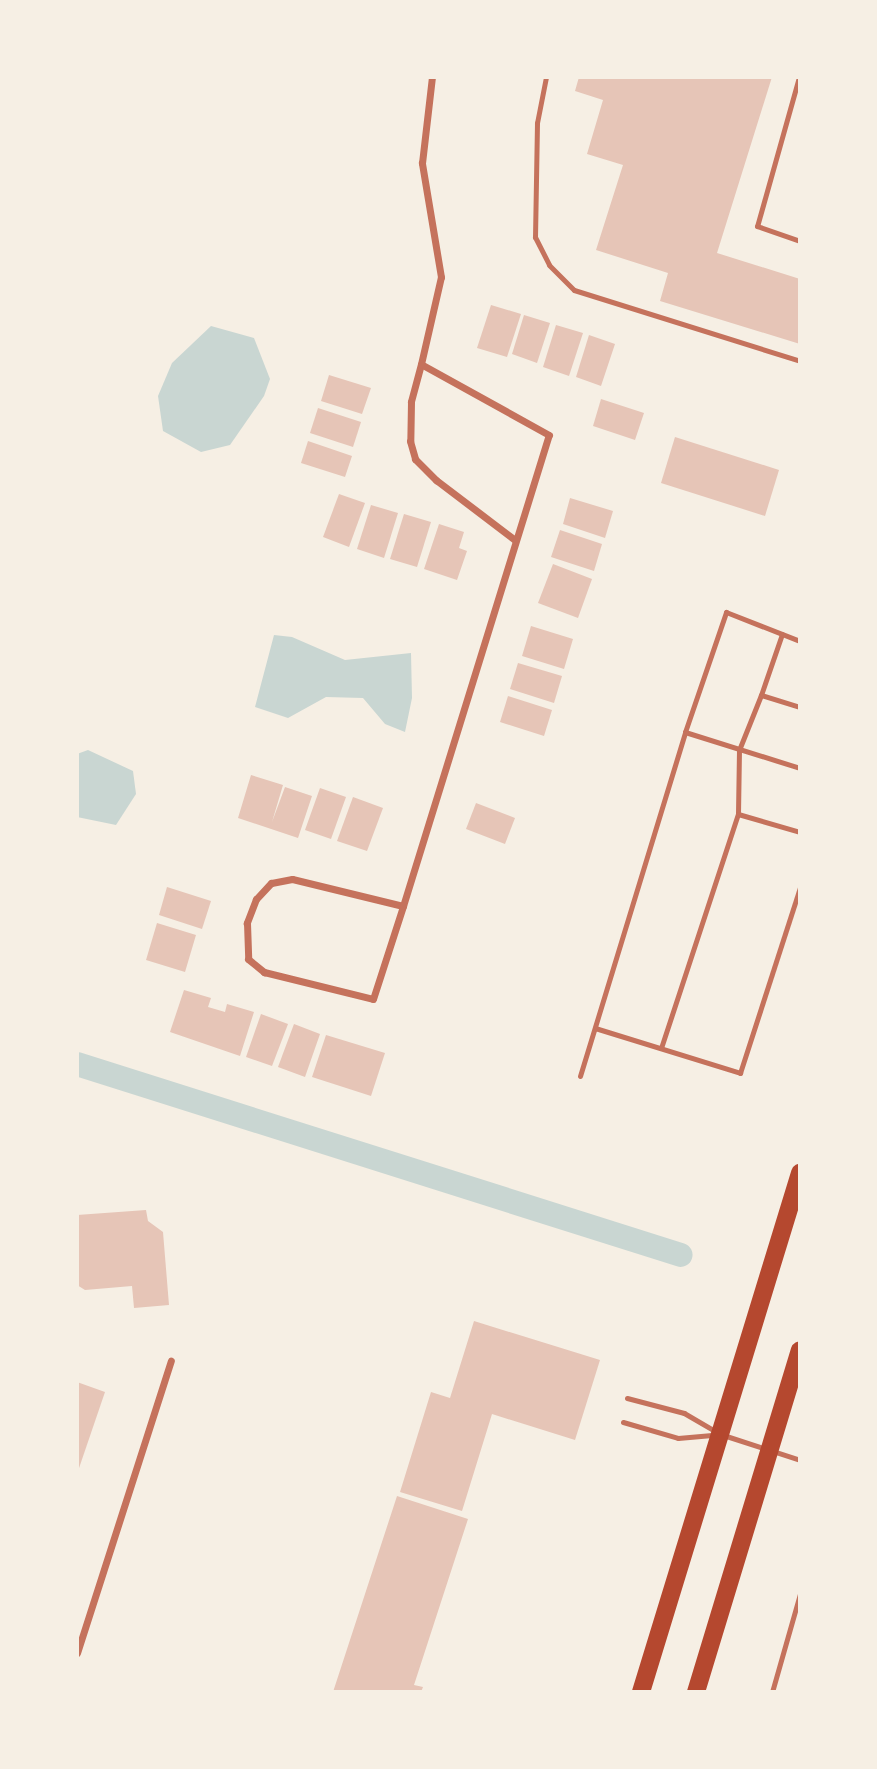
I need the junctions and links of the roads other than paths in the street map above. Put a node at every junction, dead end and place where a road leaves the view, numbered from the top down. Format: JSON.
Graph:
{"nodes":[{"id":1,"x":432,"y":77,"type":"edge"},
{"id":2,"x":546,"y":77,"type":"edge"},
{"id":3,"x":799,"y":77,"type":"edge"},
{"id":4,"x":800,"y":241,"type":"edge"},
{"id":5,"x":800,"y":361,"type":"edge"},
{"id":6,"x":421,"y":364,"type":"junction"},
{"id":7,"x":515,"y":540,"type":"junction"},
{"id":8,"x":782,"y":634,"type":"junction"},
{"id":9,"x":800,"y":641,"type":"edge"},
{"id":10,"x":761,"y":695,"type":"junction"},
{"id":11,"x":800,"y":707,"type":"edge"},
{"id":12,"x":685,"y":732,"type":"junction"},
{"id":13,"x":739,"y":750,"type":"junction"},
{"id":14,"x":800,"y":768,"type":"edge"},
{"id":15,"x":738,"y":814,"type":"junction"},
{"id":16,"x":800,"y":832,"type":"edge"},
{"id":17,"x":800,"y":887,"type":"edge"},
{"id":18,"x":403,"y":906,"type":"junction"},
{"id":19,"x":595,"y":1028,"type":"junction"},
{"id":20,"x":662,"y":1048,"type":"junction"},
{"id":21,"x":580,"y":1076,"type":"dead end"},
{"id":22,"x":800,"y":1173,"type":"edge"},
{"id":23,"x":800,"y":1350,"type":"edge"},
{"id":24,"x":171,"y":1361,"type":"dead end"},
{"id":25,"x":627,"y":1398,"type":"dead end"},
{"id":26,"x":623,"y":1423,"type":"dead end"},
{"id":27,"x":720,"y":1434,"type":"junction"},
{"id":28,"x":769,"y":1450,"type":"junction"},
{"id":29,"x":800,"y":1460,"type":"edge"},
{"id":30,"x":800,"y":1594,"type":"edge"},
{"id":31,"x":77,"y":1653,"type":"edge"},
{"id":32,"x":641,"y":1692,"type":"edge"},
{"id":33,"x":695,"y":1692,"type":"edge"},
{"id":34,"x":772,"y":1692,"type":"edge"}],
"edges":[{"from":1,"to":6,"type":"street"},
{"from":2,"to":5,"type":"lane"},
{"from":3,"to":4,"type":"lane"},
{"from":6,"to":7,"type":"street"},
{"from":6,"to":7,"type":"street"},
{"from":7,"to":18,"type":"street"},
{"from":8,"to":9,"type":"lane"},
{"from":8,"to":10,"type":"lane"},
{"from":8,"to":12,"type":"lane"},
{"from":10,"to":11,"type":"lane"},
{"from":10,"to":13,"type":"lane"},
{"from":12,"to":13,"type":"lane"},
{"from":12,"to":19,"type":"lane"},
{"from":13,"to":14,"type":"lane"},
{"from":13,"to":15,"type":"lane"},
{"from":15,"to":16,"type":"lane"},
{"from":15,"to":20,"type":"lane"},
{"from":17,"to":20,"type":"lane"},
{"from":18,"to":18,"type":"street"},
{"from":19,"to":20,"type":"lane"},
{"from":19,"to":21,"type":"lane"},
{"from":22,"to":27,"type":"main road"},
{"from":23,"to":28,"type":"main road"},
{"from":24,"to":31,"type":"street"},
{"from":25,"to":27,"type":"lane"},
{"from":26,"to":27,"type":"lane"},
{"from":27,"to":28,"type":"lane"},
{"from":27,"to":32,"type":"main road"},
{"from":28,"to":29,"type":"lane"},
{"from":28,"to":33,"type":"main road"},
{"from":30,"to":34,"type":"lane"}]}
